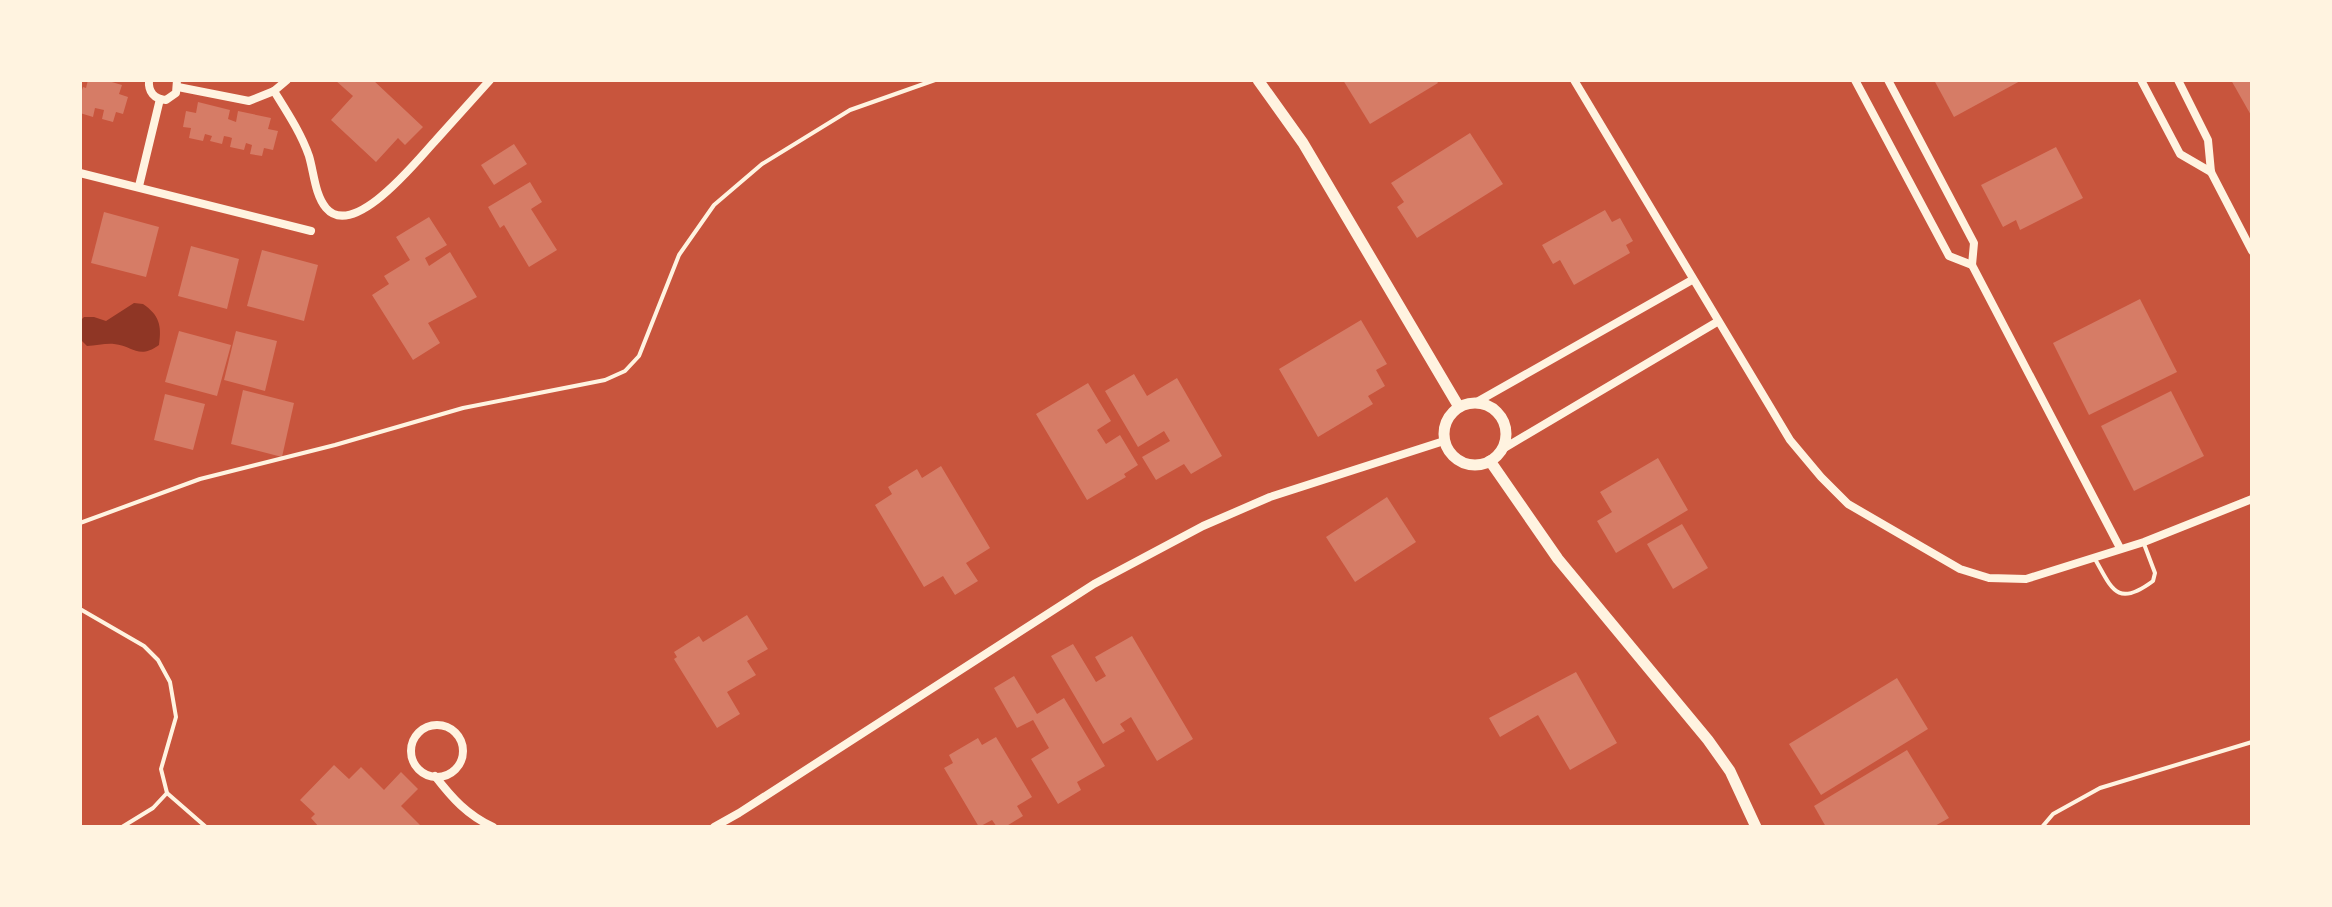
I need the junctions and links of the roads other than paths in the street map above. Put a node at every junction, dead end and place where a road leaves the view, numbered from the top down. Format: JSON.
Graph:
{"nodes":[{"id":1,"x":149,"y":80,"type":"edge"},
{"id":2,"x":287,"y":80,"type":"edge"},
{"id":3,"x":490,"y":80,"type":"edge"},
{"id":4,"x":935,"y":80,"type":"edge"},
{"id":5,"x":1258,"y":80,"type":"edge"},
{"id":6,"x":1574,"y":80,"type":"edge"},
{"id":7,"x":1855,"y":80,"type":"edge"},
{"id":8,"x":1888,"y":80,"type":"edge"},
{"id":9,"x":2141,"y":80,"type":"edge"},
{"id":10,"x":2178,"y":80,"type":"edge"},
{"id":11,"x":178,"y":84,"type":"edge"},
{"id":12,"x":274,"y":91,"type":"junction"},
{"id":13,"x":160,"y":99,"type":"junction"},
{"id":14,"x":2211,"y":172,"type":"junction"},
{"id":15,"x":80,"y":173,"type":"edge"},
{"id":16,"x":139,"y":186,"type":"junction"},
{"id":17,"x":311,"y":231,"type":"dead end"},
{"id":18,"x":2252,"y":251,"type":"edge"},
{"id":19,"x":1972,"y":265,"type":"junction"},
{"id":20,"x":1692,"y":280,"type":"junction"},
{"id":21,"x":1717,"y":322,"type":"junction"},
{"id":22,"x":1475,"y":403,"type":"junction"},
{"id":23,"x":1459,"y":407,"type":"junction"},
{"id":24,"x":1444,"y":441,"type":"junction"},
{"id":25,"x":1501,"y":450,"type":"junction"},
{"id":26,"x":1490,"y":461,"type":"junction"},
{"id":27,"x":2252,"y":499,"type":"edge"},
{"id":28,"x":80,"y":523,"type":"edge"},
{"id":29,"x":2144,"y":542,"type":"junction"},
{"id":30,"x":2120,"y":548,"type":"junction"},
{"id":31,"x":2093,"y":556,"type":"junction"},
{"id":32,"x":80,"y":609,"type":"edge"},
{"id":33,"x":2252,"y":742,"type":"edge"},
{"id":34,"x":435,"y":776,"type":"junction"},
{"id":35,"x":167,"y":793,"type":"junction"},
{"id":36,"x":122,"y":827,"type":"edge"},
{"id":37,"x":206,"y":827,"type":"edge"},
{"id":38,"x":493,"y":827,"type":"edge"},
{"id":39,"x":714,"y":827,"type":"edge"},
{"id":40,"x":1756,"y":827,"type":"edge"},
{"id":41,"x":2042,"y":827,"type":"edge"}],
"edges":[{"from":1,"to":13,"type":"street"},
{"from":2,"to":12,"type":"street"},
{"from":3,"to":12,"type":"street"},
{"from":4,"to":28,"type":"lane"},
{"from":5,"to":23,"type":"street"},
{"from":6,"to":20,"type":"street"},
{"from":7,"to":19,"type":"street"},
{"from":8,"to":19,"type":"street"},
{"from":9,"to":14,"type":"street"},
{"from":10,"to":14,"type":"street"},
{"from":11,"to":12,"type":"street"},
{"from":11,"to":13,"type":"street"},
{"from":13,"to":16,"type":"street"},
{"from":14,"to":18,"type":"street"},
{"from":15,"to":16,"type":"street"},
{"from":16,"to":17,"type":"street"},
{"from":19,"to":30,"type":"street"},
{"from":20,"to":21,"type":"street"},
{"from":20,"to":22,"type":"street"},
{"from":21,"to":25,"type":"street"},
{"from":21,"to":31,"type":"street"},
{"from":22,"to":23,"type":"street"},
{"from":22,"to":25,"type":"street"},
{"from":23,"to":24,"type":"street"},
{"from":24,"to":26,"type":"street"},
{"from":24,"to":39,"type":"street"},
{"from":25,"to":26,"type":"street"},
{"from":26,"to":40,"type":"street"},
{"from":27,"to":29,"type":"street"},
{"from":29,"to":30,"type":"street"},
{"from":29,"to":31,"type":"lane"},
{"from":30,"to":31,"type":"street"},
{"from":32,"to":35,"type":"lane"},
{"from":33,"to":41,"type":"lane"},
{"from":34,"to":34,"type":"street"},
{"from":34,"to":38,"type":"street"},
{"from":35,"to":36,"type":"lane"},
{"from":35,"to":37,"type":"lane"}]}
